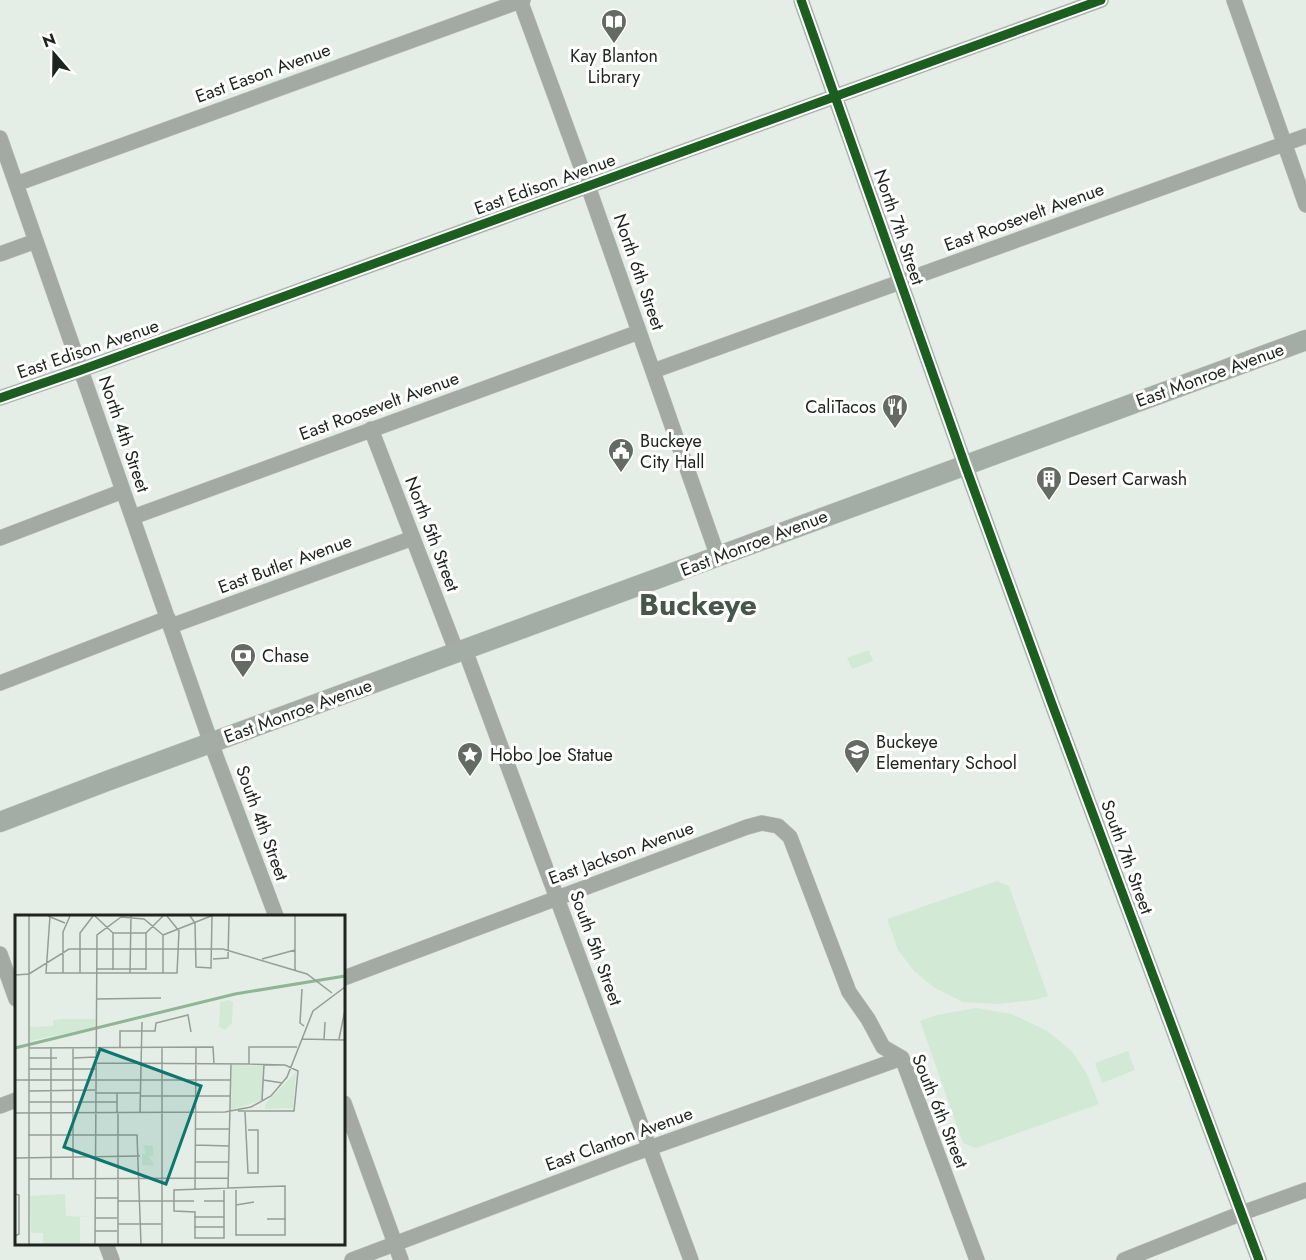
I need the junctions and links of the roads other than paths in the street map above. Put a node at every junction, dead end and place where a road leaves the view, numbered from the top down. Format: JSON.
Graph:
{"nodes":[{"id":1,"x":522,"y":0,"type":"edge"},
{"id":2,"x":801,"y":0,"type":"edge"},
{"id":3,"x":1101,"y":0,"type":"edge"},
{"id":4,"x":1234,"y":0,"type":"edge"},
{"id":5,"x":835,"y":96,"type":"junction"},
{"id":6,"x":1306,"y":136,"type":"edge"},
{"id":7,"x":0,"y":138,"type":"edge"},
{"id":8,"x":1284,"y":144,"type":"junction"},
{"id":9,"x":16,"y":184,"type":"junction"},
{"id":10,"x":588,"y":186,"type":"junction"},
{"id":11,"x":1306,"y":205,"type":"edge"},
{"id":12,"x":36,"y":241,"type":"junction"},
{"id":13,"x":0,"y":254,"type":"edge"},
{"id":14,"x":901,"y":282,"type":"junction"},
{"id":15,"x":639,"y":332,"type":"junction"},
{"id":16,"x":1306,"y":340,"type":"edge"},
{"id":17,"x":81,"y":370,"type":"junction"},
{"id":18,"x":653,"y":371,"type":"junction"},
{"id":19,"x":0,"y":398,"type":"edge"},
{"id":20,"x":372,"y":429,"type":"junction"},
{"id":21,"x":965,"y":465,"type":"junction"},
{"id":22,"x":123,"y":491,"type":"junction"},
{"id":23,"x":133,"y":517,"type":"junction"},
{"id":24,"x":0,"y":538,"type":"edge"},
{"id":25,"x":413,"y":538,"type":"junction"},
{"id":26,"x":718,"y":557,"type":"junction"},
{"id":27,"x":169,"y":622,"type":"junction"},
{"id":28,"x":461,"y":651,"type":"junction"},
{"id":29,"x":0,"y":683,"type":"edge"},
{"id":30,"x":211,"y":743,"type":"junction"},
{"id":31,"x":0,"y":822,"type":"edge"},
{"id":32,"x":778,"y":826,"type":"joint"},
{"id":33,"x":557,"y":897,"type":"junction"},
{"id":34,"x":276,"y":915,"type":"edge"},
{"id":35,"x":0,"y":954,"type":"edge"},
{"id":36,"x":345,"y":978,"type":"edge"},
{"id":37,"x":15,"y":996,"type":"edge"},
{"id":38,"x":902,"y":1058,"type":"junction"},
{"id":39,"x":15,"y":1100,"type":"edge"},
{"id":40,"x":0,"y":1106,"type":"edge"},
{"id":41,"x":345,"y":1106,"type":"edge"},
{"id":42,"x":650,"y":1148,"type":"junction"},
{"id":43,"x":1306,"y":1190,"type":"edge"},
{"id":44,"x":1242,"y":1213,"type":"junction"},
{"id":45,"x":394,"y":1244,"type":"junction"},
{"id":46,"x":106,"y":1245,"type":"edge"},
{"id":47,"x":112,"y":1260,"type":"edge"},
{"id":48,"x":352,"y":1260,"type":"edge"},
{"id":49,"x":400,"y":1260,"type":"edge"},
{"id":50,"x":691,"y":1260,"type":"edge"},
{"id":51,"x":977,"y":1260,"type":"edge"},
{"id":52,"x":1124,"y":1260,"type":"edge"},
{"id":53,"x":1259,"y":1260,"type":"edge"}],
"edges":[{"from":1,"to":9,"type":"street","name":"East Eason Avenue"},
{"from":1,"to":10,"type":"street","name":"North 6th Street"},
{"from":2,"to":5,"type":"street","name":"North 7th Street"},
{"from":3,"to":5,"type":"street","name":"East Edison Avenue"},
{"from":4,"to":8,"type":"street"},
{"from":5,"to":10,"type":"street","name":"East Edison Avenue"},
{"from":5,"to":14,"type":"street","name":"North 7th Street"},
{"from":6,"to":8,"type":"street","name":"East Roosevelt Avenue"},
{"from":7,"to":9,"type":"street","name":"North 4th Street"},
{"from":8,"to":11,"type":"street"},
{"from":8,"to":14,"type":"street","name":"East Roosevelt Avenue"},
{"from":9,"to":12,"type":"street","name":"North 4th Street"},
{"from":10,"to":15,"type":"street","name":"North 6th Street"},
{"from":10,"to":17,"type":"street","name":"East Edison Avenue"},
{"from":12,"to":13,"type":"street"},
{"from":12,"to":17,"type":"street","name":"North 4th Street"},
{"from":14,"to":18,"type":"street","name":"East Roosevelt Avenue"},
{"from":14,"to":21,"type":"street","name":"North 7th Street"},
{"from":15,"to":18,"type":"street","name":"North 6th Street"},
{"from":15,"to":20,"type":"street","name":"East Roosevelt Avenue"},
{"from":16,"to":21,"type":"main road","name":"East Monroe Avenue"},
{"from":17,"to":19,"type":"street","name":"East Edison Avenue"},
{"from":17,"to":22,"type":"street","name":"North 4th Street"},
{"from":18,"to":26,"type":"street","name":"North 6th Street"},
{"from":20,"to":23,"type":"street","name":"East Roosevelt Avenue"},
{"from":20,"to":25,"type":"street","name":"North 5th Street"},
{"from":21,"to":26,"type":"main road","name":"East Monroe Avenue"},
{"from":21,"to":44,"type":"street","name":"South 7th Street"},
{"from":22,"to":23,"type":"street","name":"North 4th Street"},
{"from":22,"to":24,"type":"street"},
{"from":23,"to":27,"type":"street","name":"North 4th Street"},
{"from":25,"to":27,"type":"street","name":"East Butler Avenue"},
{"from":25,"to":28,"type":"street","name":"North 5th Street"},
{"from":26,"to":28,"type":"main road","name":"East Monroe Avenue"},
{"from":27,"to":29,"type":"street","name":"East Butler Avenue"},
{"from":27,"to":30,"type":"street","name":"North 4th Street"},
{"from":28,"to":30,"type":"main road","name":"East Monroe Avenue"},
{"from":28,"to":33,"type":"street","name":"South 5th Street"},
{"from":30,"to":31,"type":"main road","name":"East Monroe Avenue"},
{"from":30,"to":34,"type":"street","name":"South 4th Street"},
{"from":32,"to":33,"type":"street","name":"East Jackson Avenue"},
{"from":32,"to":38,"type":"street","name":"South 6th Street"},
{"from":33,"to":36,"type":"street","name":"East Jackson Avenue"},
{"from":33,"to":42,"type":"street","name":"South 5th Street"},
{"from":35,"to":37,"type":"street"},
{"from":38,"to":42,"type":"street","name":"East Clanton Avenue"},
{"from":38,"to":51,"type":"street","name":"South 6th Street"},
{"from":39,"to":40,"type":"street"},
{"from":41,"to":45,"type":"street"},
{"from":42,"to":45,"type":"street","name":"East Clanton Avenue"},
{"from":42,"to":50,"type":"street","name":"South 5th Street"},
{"from":43,"to":44,"type":"street"},
{"from":44,"to":52,"type":"street"},
{"from":44,"to":53,"type":"street","name":"South 7th Street"},
{"from":45,"to":48,"type":"street","name":"East Clanton Avenue"},
{"from":45,"to":49,"type":"street"},
{"from":46,"to":47,"type":"street"}]}
